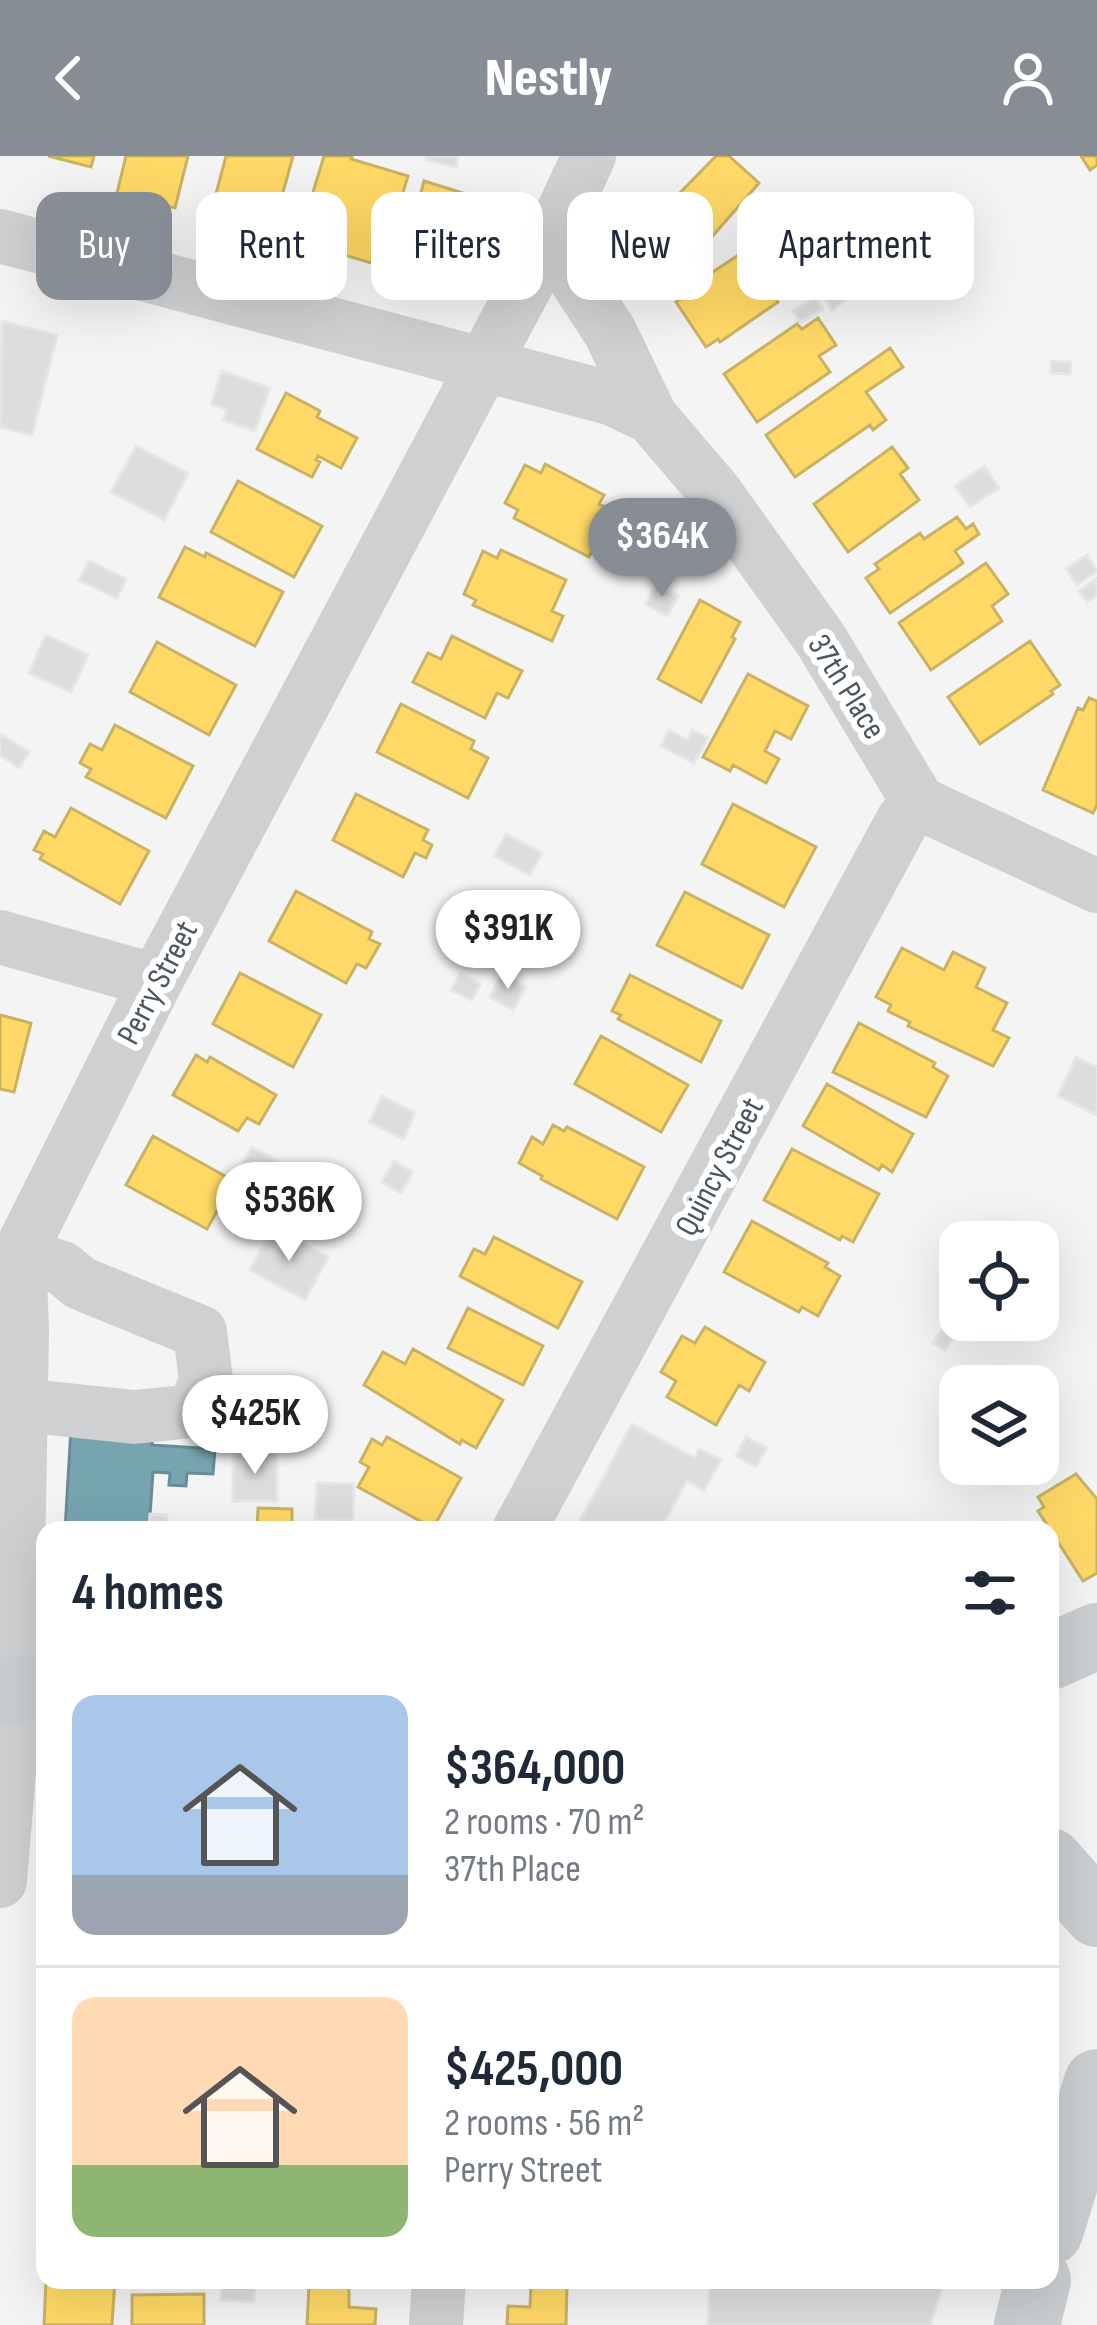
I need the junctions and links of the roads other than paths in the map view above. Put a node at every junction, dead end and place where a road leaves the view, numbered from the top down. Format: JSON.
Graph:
{"nodes":[{"id":1,"x":589,"y":156,"type":"edge"},
{"id":2,"x":0,"y":236,"type":"edge"},
{"id":3,"x":550,"y":240,"type":"junction"},
{"id":4,"x":481,"y":364,"type":"junction"},
{"id":5,"x":651,"y":417,"type":"junction"},
{"id":6,"x":919,"y":803,"type":"junction"},
{"id":7,"x":1097,"y":886,"type":"edge"},
{"id":8,"x":0,"y":937,"type":"edge"},
{"id":9,"x":156,"y":981,"type":"junction"},
{"id":10,"x":19,"y":1254,"type":"junction"},
{"id":11,"x":21,"y":1405,"type":"junction"},
{"id":12,"x":524,"y":1521,"type":"edge"},
{"id":13,"x":1097,"y":1636,"type":"edge"},
{"id":14,"x":1059,"y":1653,"type":"edge"},
{"id":15,"x":20,"y":1688,"type":"edge"},
{"id":16,"x":36,"y":1817,"type":"edge"},
{"id":17,"x":1059,"y":1824,"type":"edge"},
{"id":18,"x":1097,"y":1864,"type":"edge"},
{"id":19,"x":20,"y":1869,"type":"edge"},
{"id":20,"x":1059,"y":1872,"type":"edge"},
{"id":21,"x":1097,"y":1914,"type":"edge"},
{"id":22,"x":1097,"y":2082,"type":"edge"},
{"id":23,"x":1059,"y":2203,"type":"edge"},
{"id":24,"x":438,"y":2289,"type":"edge"},
{"id":25,"x":1036,"y":2289,"type":"edge"},
{"id":26,"x":436,"y":2325,"type":"edge"},
{"id":27,"x":1027,"y":2325,"type":"edge"}],
"edges":[{"from":1,"to":3,"type":"street","name":"Perry Street"},
{"from":2,"to":4,"type":"street","name":"37th Place"},
{"from":3,"to":4,"type":"street","name":"Perry Street"},
{"from":3,"to":5,"type":"street","name":"37th Place"},
{"from":4,"to":5,"type":"street","name":"37th Place"},
{"from":4,"to":9,"type":"street","name":"Perry Street"},
{"from":5,"to":6,"type":"street","name":"37th Place"},
{"from":6,"to":7,"type":"street"},
{"from":6,"to":12,"type":"street","name":"Quincy Street"},
{"from":8,"to":9,"type":"street"},
{"from":9,"to":10,"type":"street","name":"Perry Street"},
{"from":10,"to":11,"type":"street","name":"Perry Street"},
{"from":10,"to":11,"type":"street"},
{"from":11,"to":15,"type":"street","name":"Perry Street"},
{"from":13,"to":14,"type":"main road"},
{"from":15,"to":19,"type":"street","name":"Perry Street"},
{"from":16,"to":19,"type":"street"},
{"from":17,"to":18,"type":"main road"},
{"from":20,"to":21,"type":"main road"},
{"from":22,"to":23,"type":"main road"},
{"from":24,"to":26,"type":"street"},
{"from":25,"to":27,"type":"main road"}]}
